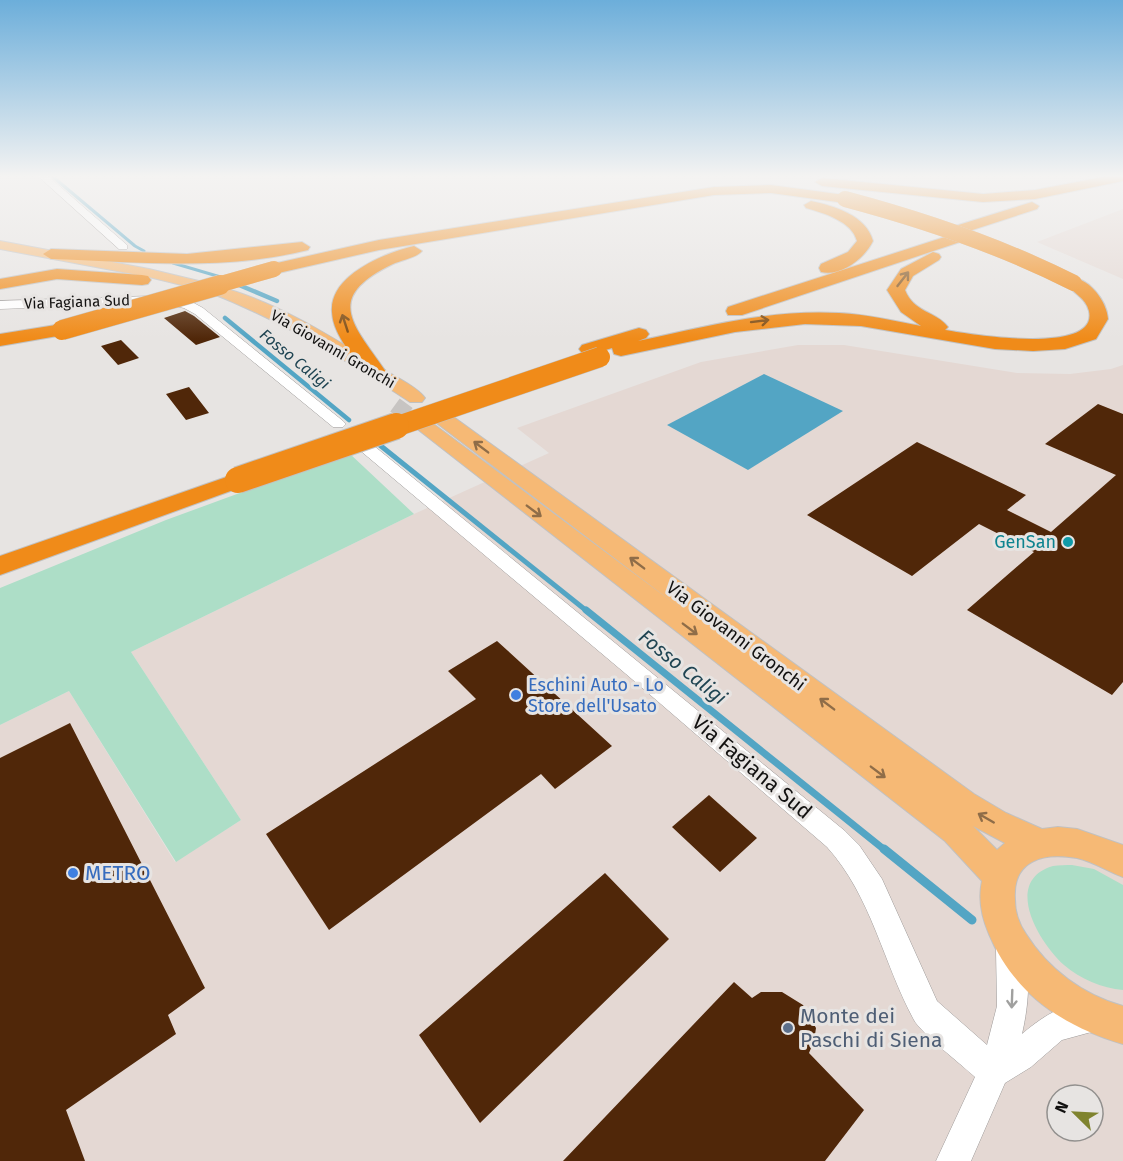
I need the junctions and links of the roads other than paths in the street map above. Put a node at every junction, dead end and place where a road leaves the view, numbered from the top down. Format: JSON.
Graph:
{"nodes":[{"id":1,"x":104,"y":230,"type":"edge"},
{"id":2,"x":423,"y":230,"type":"edge"},
{"id":3,"x":469,"y":230,"type":"edge"},
{"id":4,"x":503,"y":230,"type":"edge"},
{"id":5,"x":860,"y":230,"type":"edge"},
{"id":6,"x":947,"y":230,"type":"edge"},
{"id":7,"x":978,"y":230,"type":"edge"},
{"id":8,"x":982,"y":230,"type":"edge"},
{"id":9,"x":962,"y":236,"type":"junction"},
{"id":10,"x":0,"y":244,"type":"edge"},
{"id":11,"x":123,"y":247,"type":"dead end"},
{"id":12,"x":0,"y":253,"type":"edge"},
{"id":13,"x":51,"y":254,"type":"junction"},
{"id":14,"x":142,"y":280,"type":"junction"},
{"id":15,"x":799,"y":281,"type":"junction"},
{"id":16,"x":0,"y":284,"type":"edge"},
{"id":17,"x":198,"y":293,"type":"junction"},
{"id":18,"x":154,"y":300,"type":"dead end"},
{"id":19,"x":173,"y":302,"type":"dead end"},
{"id":20,"x":0,"y":305,"type":"edge"},
{"id":21,"x":721,"y":307,"type":"dead end"},
{"id":22,"x":699,"y":314,"type":"dead end"},
{"id":23,"x":0,"y":340,"type":"edge"},
{"id":24,"x":1007,"y":344,"type":"junction"},
{"id":25,"x":603,"y":352,"type":"junction"},
{"id":26,"x":376,"y":372,"type":"junction"},
{"id":27,"x":416,"y":399,"type":"tunnel mouth"},
{"id":28,"x":388,"y":400,"type":"tunnel mouth"},
{"id":29,"x":338,"y":424,"type":"dead end"},
{"id":30,"x":362,"y":444,"type":"dead end"},
{"id":31,"x":233,"y":474,"type":"junction"},
{"id":32,"x":0,"y":551,"type":"edge"},
{"id":33,"x":0,"y":566,"type":"edge"},
{"id":34,"x":1039,"y":843,"type":"junction"},
{"id":35,"x":1123,"y":862,"type":"edge"},
{"id":36,"x":999,"y":875,"type":"junction"},
{"id":37,"x":1009,"y":941,"type":"junction"},
{"id":38,"x":1110,"y":1021,"type":"edge"},
{"id":39,"x":994,"y":1072,"type":"junction"},
{"id":40,"x":953,"y":1161,"type":"edge"}],
"edges":[{"from":1,"to":11,"type":"street"},
{"from":2,"to":13,"type":"highway"},
{"from":3,"to":23,"type":"highway","bridge":true},
{"from":26,"to":4,"type":"highway","one_way":true},
{"from":5,"to":15,"type":"highway"},
{"from":6,"to":24,"type":"highway","bridge":true},
{"from":7,"to":9,"type":"highway"},
{"from":8,"to":9,"type":"highway"},
{"from":9,"to":15,"type":"highway"},
{"from":24,"to":9,"type":"highway","one_way":true},
{"from":9,"to":25,"type":"highway"},
{"from":10,"to":13,"type":"main road","name":"Via Giovanni Gronchi"},
{"from":12,"to":14,"type":"main road","name":"Via Giovanni Gronchi"},
{"from":13,"to":17,"type":"main road","name":"Via Giovanni Gronchi"},
{"from":14,"to":16,"type":"highway"},
{"from":14,"to":17,"type":"main road","name":"Via Giovanni Gronchi"},
{"from":15,"to":21,"type":"highway"},
{"from":17,"to":19,"type":"street"},
{"from":17,"to":26,"type":"main road","name":"Via Giovanni Gronchi"},
{"from":17,"to":28,"type":"main road","name":"Via Giovanni Gronchi"},
{"from":17,"to":29,"type":"street"},
{"from":18,"to":20,"type":"street","name":"Via Fagiana Sud"},
{"from":22,"to":25,"type":"highway"},
{"from":25,"to":24,"type":"highway","one_way":true},
{"from":25,"to":31,"type":"highway","bridge":true},
{"from":26,"to":27,"type":"main road","name":"Via Giovanni Gronchi"},
{"from":30,"to":39,"type":"street","name":"Via Fagiana Sud"},
{"from":31,"to":32,"type":"highway"},
{"from":31,"to":33,"type":"highway"},
{"from":34,"to":35,"type":"main road"},
{"from":34,"to":36,"type":"main road"},
{"from":34,"to":36,"type":"main road","name":"Via Giovanni Gronchi","one_way":true},
{"from":36,"to":37,"type":"main road"},
{"from":37,"to":38,"type":"main road"},
{"from":37,"to":39,"type":"street","one_way":true},
{"from":38,"to":39,"type":"street"},
{"from":39,"to":40,"type":"street"}]}
